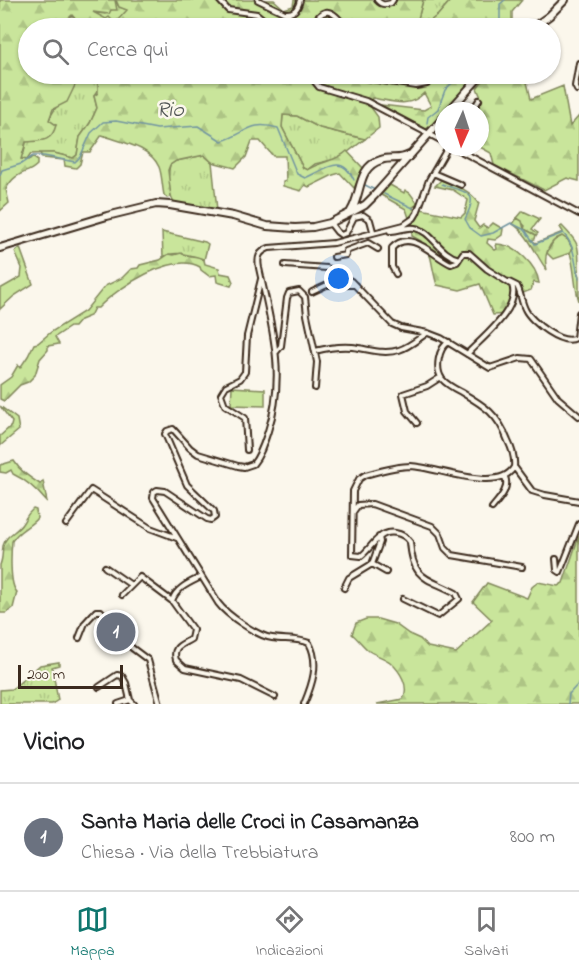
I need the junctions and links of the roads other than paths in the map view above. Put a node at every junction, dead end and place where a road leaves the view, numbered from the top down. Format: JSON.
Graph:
{"nodes":[{"id":1,"x":219,"y":0,"type":"edge"},
{"id":2,"x":258,"y":0,"type":"edge"},
{"id":3,"x":300,"y":0,"type":"edge"},
{"id":4,"x":377,"y":0,"type":"edge"},
{"id":5,"x":393,"y":0,"type":"edge"},
{"id":6,"x":565,"y":0,"type":"edge"},
{"id":7,"x":262,"y":18,"type":"edge"},
{"id":8,"x":316,"y":18,"type":"edge"},
{"id":9,"x":339,"y":18,"type":"edge"},
{"id":10,"x":544,"y":18,"type":"edge"},
{"id":11,"x":579,"y":63,"type":"edge"},
{"id":12,"x":317,"y":84,"type":"edge"},
{"id":13,"x":403,"y":84,"type":"edge"},
{"id":14,"x":427,"y":84,"type":"edge"},
{"id":15,"x":474,"y":84,"type":"edge"},
{"id":16,"x":577,"y":90,"type":"dead end"},
{"id":17,"x":457,"y":102,"type":"edge"},
{"id":18,"x":435,"y":128,"type":"edge"},
{"id":19,"x":429,"y":135,"type":"junction"},
{"id":20,"x":435,"y":138,"type":"edge"},
{"id":21,"x":417,"y":149,"type":"junction"},
{"id":22,"x":443,"y":156,"type":"edge"},
{"id":23,"x":470,"y":156,"type":"edge"},
{"id":24,"x":386,"y":159,"type":"junction"},
{"id":25,"x":433,"y":173,"type":"junction"},
{"id":26,"x":394,"y":175,"type":"junction"},
{"id":27,"x":461,"y":185,"type":"dead end"},
{"id":28,"x":358,"y":189,"type":"junction"},
{"id":29,"x":374,"y":196,"type":"junction"},
{"id":30,"x":357,"y":200,"type":"junction"},
{"id":31,"x":365,"y":205,"type":"junction"},
{"id":32,"x":350,"y":213,"type":"junction"},
{"id":33,"x":579,"y":214,"type":"edge"},
{"id":34,"x":330,"y":223,"type":"junction"},
{"id":35,"x":388,"y":230,"type":"junction"},
{"id":36,"x":373,"y":231,"type":"junction"},
{"id":37,"x":341,"y":240,"type":"junction"},
{"id":38,"x":0,"y":248,"type":"edge"},
{"id":39,"x":378,"y":249,"type":"dead end"},
{"id":40,"x":346,"y":251,"type":"junction"},
{"id":41,"x":334,"y":257,"type":"dead end"},
{"id":42,"x":459,"y":259,"type":"junction"},
{"id":43,"x":285,"y":265,"type":"dead end"},
{"id":44,"x":396,"y":274,"type":"dead end"},
{"id":45,"x":261,"y":279,"type":"junction"},
{"id":46,"x":508,"y":282,"type":"junction"},
{"id":47,"x":356,"y":285,"type":"junction"},
{"id":48,"x":312,"y":292,"type":"dead end"},
{"id":49,"x":579,"y":313,"type":"edge"},
{"id":50,"x":428,"y":333,"type":"junction"},
{"id":51,"x":449,"y":342,"type":"junction"},
{"id":52,"x":277,"y":351,"type":"junction"},
{"id":53,"x":315,"y":351,"type":"junction"},
{"id":54,"x":467,"y":354,"type":"junction"},
{"id":55,"x":441,"y":377,"type":"junction"},
{"id":56,"x":315,"y":388,"type":"dead end"},
{"id":57,"x":579,"y":416,"type":"edge"},
{"id":58,"x":417,"y":423,"type":"dead end"},
{"id":59,"x":247,"y":450,"type":"dead end"},
{"id":60,"x":514,"y":468,"type":"junction"},
{"id":61,"x":504,"y":477,"type":"junction"},
{"id":62,"x":579,"y":501,"type":"edge"},
{"id":63,"x":492,"y":508,"type":"dead end"},
{"id":64,"x":352,"y":513,"type":"junction"},
{"id":65,"x":66,"y":524,"type":"dead end"},
{"id":66,"x":579,"y":524,"type":"edge"},
{"id":67,"x":379,"y":537,"type":"junction"},
{"id":68,"x":178,"y":538,"type":"junction"},
{"id":69,"x":556,"y":559,"type":"dead end"},
{"id":70,"x":372,"y":564,"type":"junction"},
{"id":71,"x":105,"y":567,"type":"dead end"},
{"id":72,"x":522,"y":567,"type":"dead end"},
{"id":73,"x":386,"y":572,"type":"dead end"},
{"id":74,"x":201,"y":577,"type":"junction"},
{"id":75,"x":131,"y":585,"type":"junction"},
{"id":76,"x":344,"y":588,"type":"dead end"},
{"id":77,"x":122,"y":595,"type":"dead end"},
{"id":78,"x":403,"y":599,"type":"dead end"},
{"id":79,"x":172,"y":601,"type":"junction"},
{"id":80,"x":79,"y":638,"type":"dead end"},
{"id":81,"x":99,"y":687,"type":"dead end"},
{"id":82,"x":275,"y":697,"type":"dead end"},
{"id":83,"x":132,"y":702,"type":"edge"},
{"id":84,"x":118,"y":704,"type":"edge"},
{"id":85,"x":160,"y":704,"type":"edge"},
{"id":86,"x":304,"y":704,"type":"edge"}],
"edges":[{"from":1,"to":7,"type":"street"},
{"from":2,"to":3,"type":"street"},
{"from":4,"to":5,"type":"street"},
{"from":6,"to":10,"type":"main road"},
{"from":8,"to":9,"type":"street"},
{"from":11,"to":16,"type":"street"},
{"from":12,"to":19,"type":"street"},
{"from":13,"to":14,"type":"street"},
{"from":15,"to":17,"type":"main road"},
{"from":18,"to":19,"type":"main road"},
{"from":19,"to":20,"type":"street"},
{"from":19,"to":21,"type":"main road"},
{"from":21,"to":24,"type":"main road"},
{"from":21,"to":26,"type":"main road"},
{"from":22,"to":25,"type":"street"},
{"from":23,"to":33,"type":"street"},
{"from":24,"to":26,"type":"main road"},
{"from":24,"to":28,"type":"main road"},
{"from":25,"to":27,"type":"street"},
{"from":25,"to":35,"type":"street"},
{"from":26,"to":29,"type":"main road"},
{"from":28,"to":29,"type":"main road"},
{"from":28,"to":30,"type":"main road"},
{"from":29,"to":31,"type":"main road"},
{"from":30,"to":31,"type":"main road"},
{"from":30,"to":32,"type":"main road"},
{"from":31,"to":32,"type":"main road"},
{"from":32,"to":34,"type":"main road"},
{"from":34,"to":36,"type":"street"},
{"from":34,"to":38,"type":"main road"},
{"from":35,"to":36,"type":"street"},
{"from":35,"to":42,"type":"street"},
{"from":36,"to":37,"type":"street"},
{"from":37,"to":40,"type":"street"},
{"from":37,"to":45,"type":"street"},
{"from":39,"to":40,"type":"street"},
{"from":40,"to":41,"type":"street"},
{"from":42,"to":44,"type":"street"},
{"from":42,"to":46,"type":"street"},
{"from":43,"to":47,"type":"street"},
{"from":45,"to":52,"type":"street"},
{"from":45,"to":59,"type":"street"},
{"from":46,"to":49,"type":"street"},
{"from":46,"to":54,"type":"street"},
{"from":47,"to":48,"type":"street"},
{"from":47,"to":50,"type":"street"},
{"from":50,"to":51,"type":"street"},
{"from":50,"to":53,"type":"street"},
{"from":51,"to":54,"type":"street"},
{"from":51,"to":55,"type":"street"},
{"from":52,"to":53,"type":"street"},
{"from":52,"to":68,"type":"street"},
{"from":53,"to":56,"type":"street"},
{"from":54,"to":57,"type":"street"},
{"from":55,"to":58,"type":"street"},
{"from":55,"to":60,"type":"street"},
{"from":60,"to":61,"type":"street"},
{"from":60,"to":62,"type":"street"},
{"from":61,"to":63,"type":"street"},
{"from":61,"to":64,"type":"street"},
{"from":64,"to":67,"type":"street"},
{"from":64,"to":72,"type":"street"},
{"from":65,"to":68,"type":"street"},
{"from":66,"to":69,"type":"street"},
{"from":67,"to":70,"type":"street"},
{"from":67,"to":78,"type":"street"},
{"from":68,"to":74,"type":"street"},
{"from":70,"to":73,"type":"street"},
{"from":70,"to":76,"type":"street"},
{"from":71,"to":75,"type":"street"},
{"from":74,"to":79,"type":"street"},
{"from":74,"to":86,"type":"street"},
{"from":75,"to":77,"type":"street"},
{"from":75,"to":79,"type":"street"},
{"from":79,"to":82,"type":"street"},
{"from":80,"to":85,"type":"street"},
{"from":81,"to":83,"type":"street"},
{"from":83,"to":84,"type":"street"}]}
